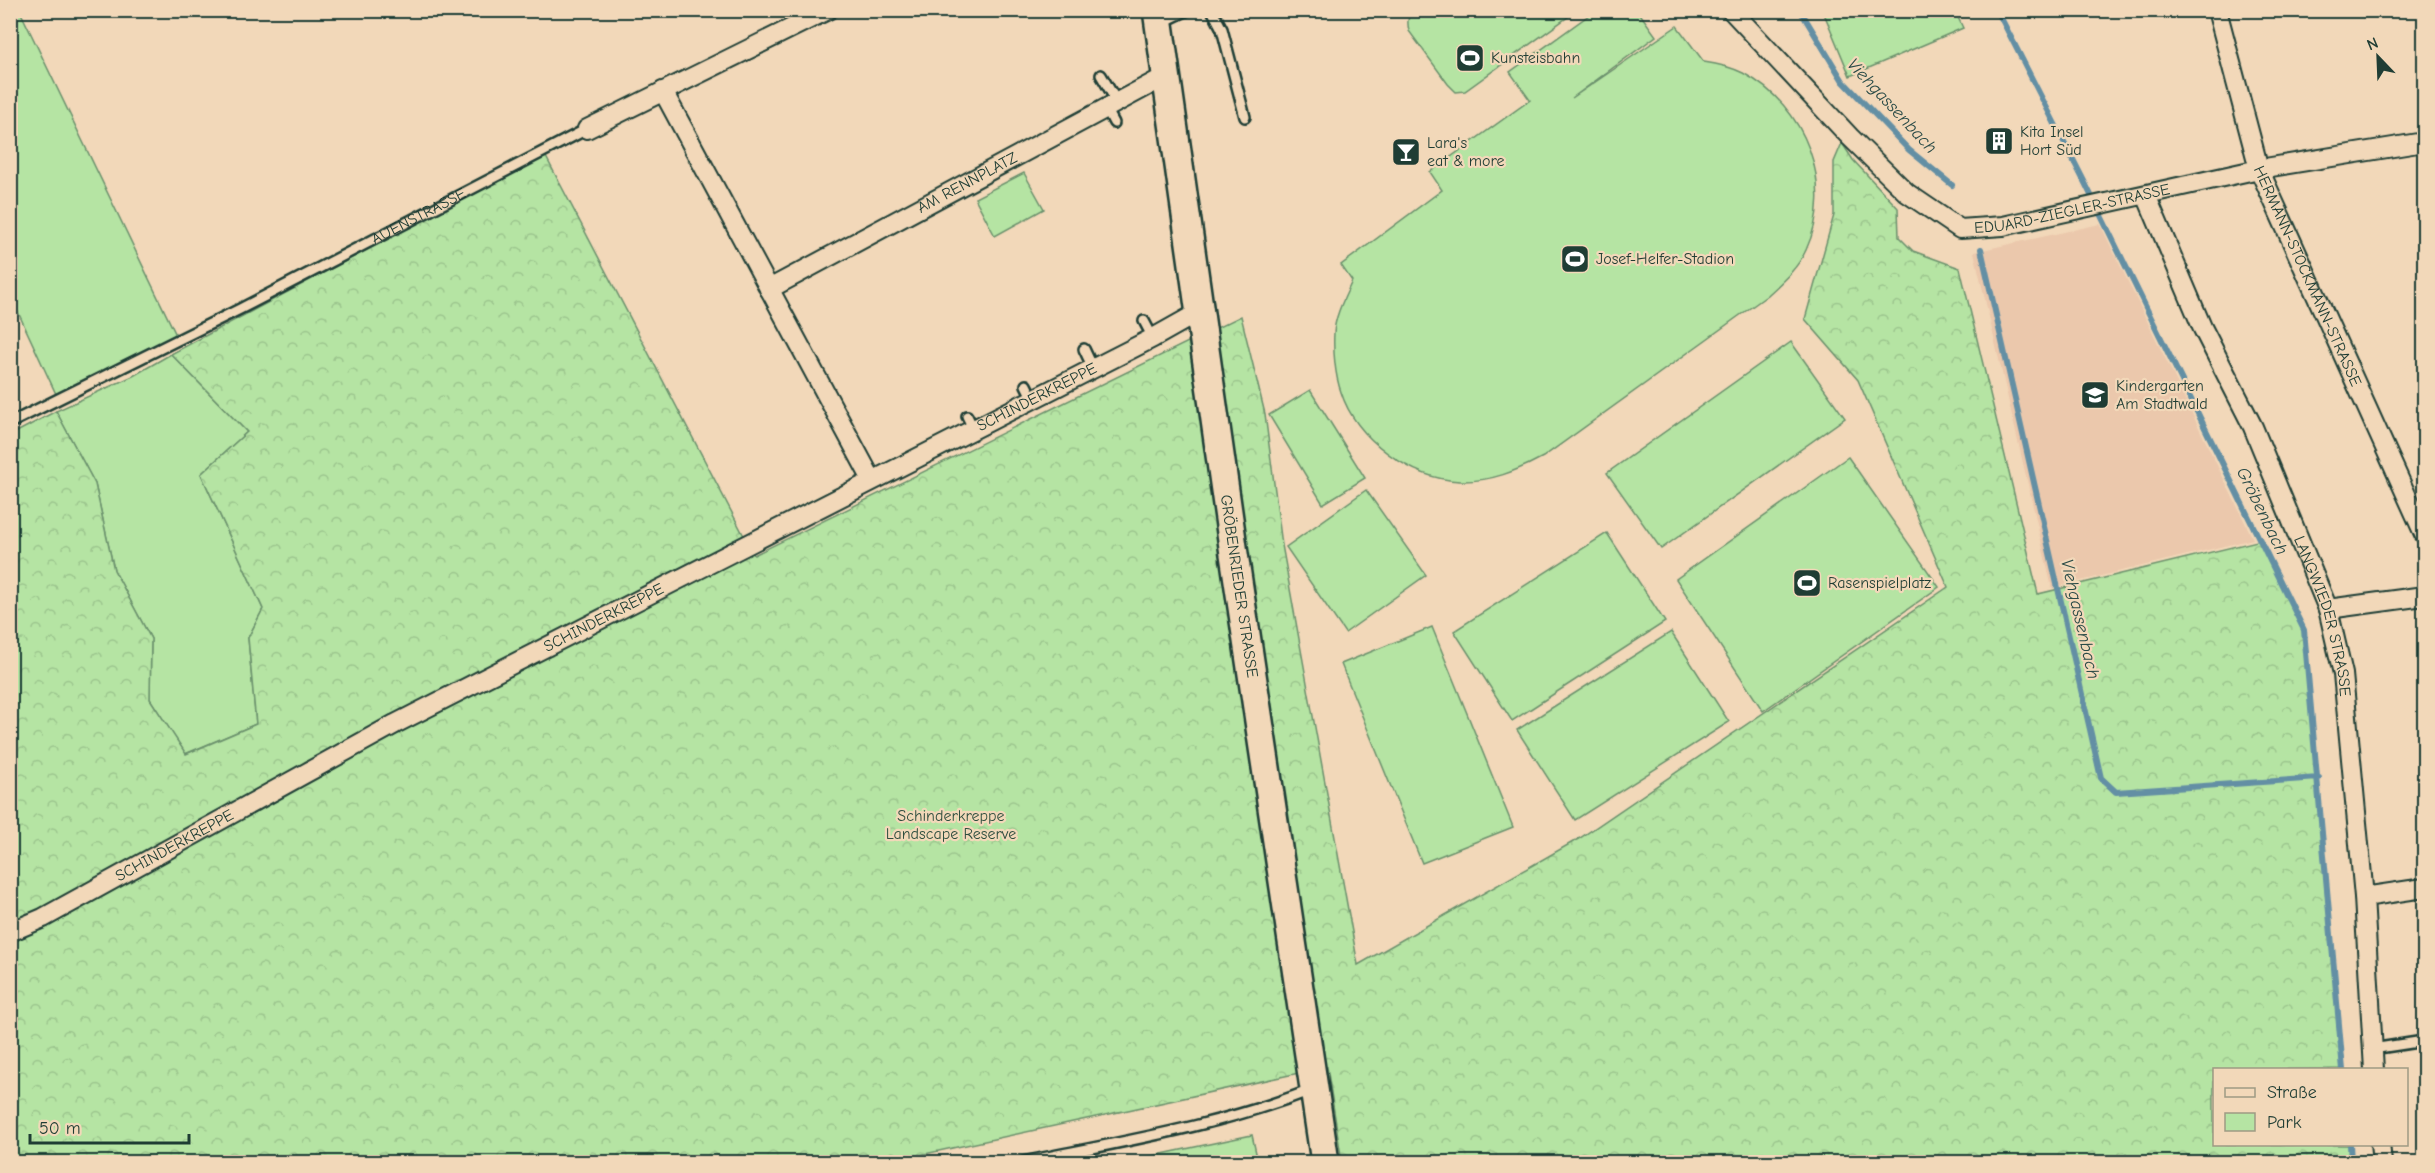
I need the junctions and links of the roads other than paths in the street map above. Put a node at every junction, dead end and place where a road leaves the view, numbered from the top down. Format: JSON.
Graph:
{"nodes":[{"id":1,"x":828,"y":10,"type":"edge"},
{"id":2,"x":1188,"y":10,"type":"edge"},
{"id":3,"x":1212,"y":10,"type":"edge"},
{"id":4,"x":1731,"y":10,"type":"edge"},
{"id":5,"x":2217,"y":10,"type":"edge"},
{"id":6,"x":1158,"y":17,"type":"edge"},
{"id":7,"x":1101,"y":75,"type":"dead end"},
{"id":8,"x":1166,"y":76,"type":"junction"},
{"id":9,"x":663,"y":91,"type":"junction"},
{"id":10,"x":1112,"y":111,"type":"junction"},
{"id":11,"x":1245,"y":117,"type":"dead end"},
{"id":12,"x":588,"y":129,"type":"joint"},
{"id":13,"x":2424,"y":142,"type":"edge"},
{"id":14,"x":2259,"y":169,"type":"junction"},
{"id":15,"x":2146,"y":195,"type":"junction"},
{"id":16,"x":769,"y":289,"type":"junction"},
{"id":17,"x":1201,"y":311,"type":"junction"},
{"id":18,"x":1143,"y":321,"type":"dead end"},
{"id":19,"x":1153,"y":338,"type":"junction"},
{"id":20,"x":1084,"y":349,"type":"dead end"},
{"id":21,"x":1093,"y":368,"type":"junction"},
{"id":22,"x":10,"y":423,"type":"edge"},
{"id":23,"x":872,"y":480,"type":"junction"},
{"id":24,"x":2424,"y":534,"type":"edge"},
{"id":25,"x":2424,"y":596,"type":"edge"},
{"id":26,"x":2328,"y":609,"type":"junction"},
{"id":27,"x":2424,"y":888,"type":"edge"},
{"id":28,"x":2364,"y":897,"type":"junction"},
{"id":29,"x":10,"y":932,"type":"edge"},
{"id":30,"x":2424,"y":1041,"type":"edge"},
{"id":31,"x":2372,"y":1049,"type":"junction"},
{"id":32,"x":2374,"y":1068,"type":"edge"},
{"id":33,"x":1314,"y":1089,"type":"junction"},
{"id":34,"x":2380,"y":1146,"type":"edge"},
{"id":35,"x":1023,"y":1162,"type":"edge"},
{"id":36,"x":1325,"y":1162,"type":"edge"},
{"id":37,"x":2382,"y":1162,"type":"edge"}],
"edges":[{"from":1,"to":9,"type":"street","name":"AUENSTRASSE"},
{"from":2,"to":6,"type":"lane"},
{"from":3,"to":11,"type":"lane"},
{"from":4,"to":15,"type":"street","name":"EDUARD-ZIEGLER-STRASSE"},
{"from":5,"to":14,"type":"street","name":"HERMANN-STOCKMANN-STRASSE"},
{"from":6,"to":8,"type":"street","name":"GRÖBENRIEDER STRASSE"},
{"from":7,"to":10,"type":"lane"},
{"from":8,"to":10,"type":"street","name":"AM RENNPLATZ"},
{"from":8,"to":17,"type":"street","name":"GRÖBENRIEDER STRASSE"},
{"from":9,"to":12,"type":"street","name":"AUENSTRASSE"},
{"from":9,"to":16,"type":"street"},
{"from":10,"to":16,"type":"street","name":"AM RENNPLATZ"},
{"from":12,"to":22,"type":"lane","name":"AUENSTRASSE"},
{"from":13,"to":14,"type":"street","name":"EDUARD-ZIEGLER-STRASSE"},
{"from":14,"to":15,"type":"street","name":"EDUARD-ZIEGLER-STRASSE"},
{"from":14,"to":24,"type":"street","name":"HERMANN-STOCKMANN-STRASSE"},
{"from":15,"to":26,"type":"street","name":"LANGWIEDER STRASSE"},
{"from":16,"to":23,"type":"street"},
{"from":17,"to":19,"type":"street","name":"SCHINDERKREPPE"},
{"from":17,"to":33,"type":"street","name":"GRÖBENRIEDER STRASSE"},
{"from":18,"to":19,"type":"lane"},
{"from":19,"to":21,"type":"street","name":"SCHINDERKREPPE"},
{"from":20,"to":21,"type":"lane"},
{"from":21,"to":23,"type":"street","name":"SCHINDERKREPPE"},
{"from":23,"to":29,"type":"street","name":"SCHINDERKREPPE"},
{"from":25,"to":26,"type":"street"},
{"from":26,"to":28,"type":"street","name":"LANGWIEDER STRASSE"},
{"from":27,"to":28,"type":"street"},
{"from":28,"to":31,"type":"street","name":"LANGWIEDER STRASSE"},
{"from":30,"to":31,"type":"lane"},
{"from":31,"to":32,"type":"street","name":"LANGWIEDER STRASSE"},
{"from":33,"to":35,"type":"lane"},
{"from":33,"to":36,"type":"street","name":"GRÖBENRIEDER STRASSE"},
{"from":34,"to":37,"type":"street"}]}
